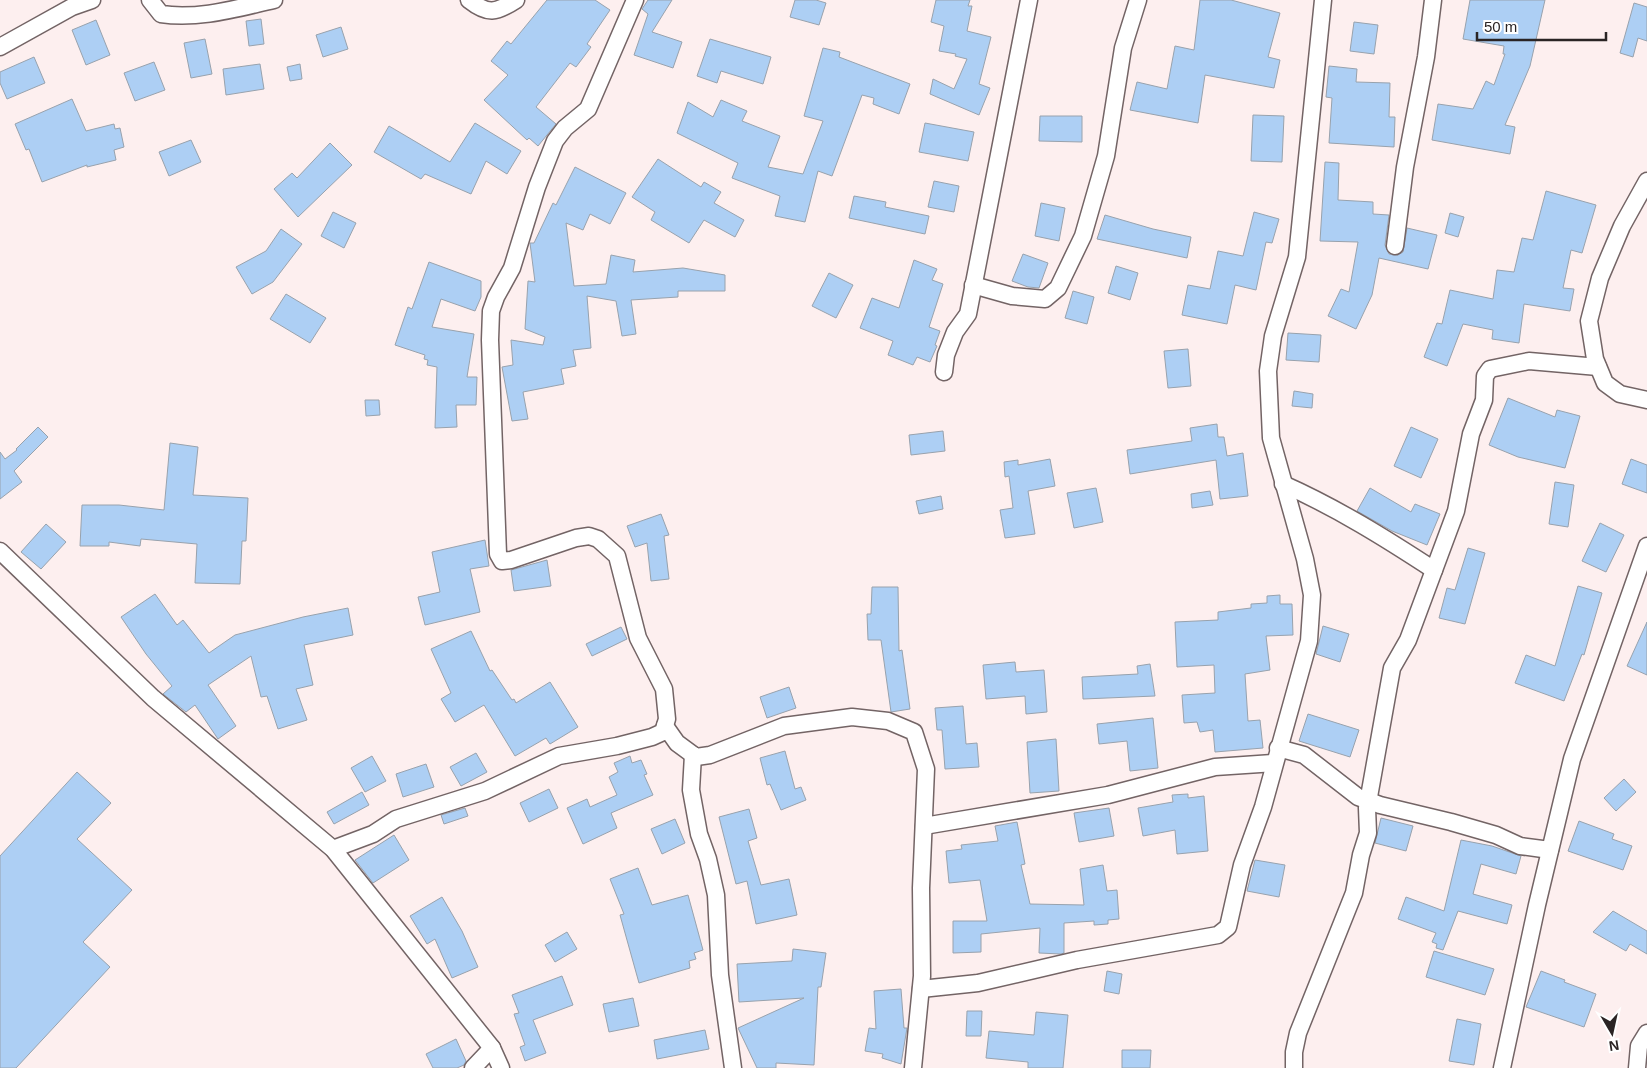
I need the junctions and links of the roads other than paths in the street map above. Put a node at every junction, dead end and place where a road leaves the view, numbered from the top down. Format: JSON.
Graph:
{"nodes":[{"id":1,"x":92,"y":0,"type":"edge"},
{"id":2,"x":150,"y":0,"type":"edge"},
{"id":3,"x":274,"y":0,"type":"edge"},
{"id":4,"x":469,"y":0,"type":"edge"},
{"id":5,"x":516,"y":0,"type":"edge"},
{"id":6,"x":635,"y":0,"type":"edge"},
{"id":7,"x":1029,"y":0,"type":"edge"},
{"id":8,"x":1138,"y":0,"type":"edge"},
{"id":9,"x":1324,"y":0,"type":"edge"},
{"id":10,"x":1433,"y":0,"type":"edge"},
{"id":11,"x":0,"y":46,"type":"edge"},
{"id":12,"x":1647,"y":181,"type":"edge"},
{"id":13,"x":1643,"y":198,"type":"edge"},
{"id":14,"x":1395,"y":246,"type":"dead end"},
{"id":15,"x":973,"y":285,"type":"junction"},
{"id":16,"x":1598,"y":367,"type":"junction"},
{"id":17,"x":944,"y":372,"type":"dead end"},
{"id":18,"x":1647,"y":400,"type":"edge"},
{"id":19,"x":1283,"y":484,"type":"junction"},
{"id":20,"x":1647,"y":546,"type":"edge"},
{"id":21,"x":0,"y":551,"type":"edge"},
{"id":22,"x":1434,"y":570,"type":"junction"},
{"id":23,"x":665,"y":726,"type":"junction"},
{"id":24,"x":693,"y":755,"type":"junction"},
{"id":25,"x":1276,"y":756,"type":"junction"},
{"id":26,"x":1369,"y":801,"type":"junction"},
{"id":27,"x":924,"y":826,"type":"junction"},
{"id":28,"x":333,"y":849,"type":"junction"},
{"id":29,"x":1550,"y":850,"type":"junction"},
{"id":30,"x":921,"y":990,"type":"junction"},
{"id":31,"x":1647,"y":1033,"type":"edge"},
{"id":32,"x":492,"y":1048,"type":"junction"},
{"id":33,"x":473,"y":1068,"type":"edge"},
{"id":34,"x":501,"y":1068,"type":"edge"},
{"id":35,"x":733,"y":1068,"type":"edge"},
{"id":36,"x":913,"y":1068,"type":"edge"},
{"id":37,"x":1294,"y":1068,"type":"edge"},
{"id":38,"x":1502,"y":1068,"type":"edge"},
{"id":39,"x":1637,"y":1068,"type":"edge"}],
"edges":[{"from":1,"to":11,"type":"street"},
{"from":2,"to":3,"type":"street"},
{"from":4,"to":5,"type":"street"},
{"from":6,"to":23,"type":"street"},
{"from":7,"to":15,"type":"street"},
{"from":8,"to":15,"type":"street"},
{"from":9,"to":19,"type":"street"},
{"from":10,"to":14,"type":"street"},
{"from":12,"to":13,"type":"street"},
{"from":13,"to":16,"type":"street"},
{"from":15,"to":17,"type":"street"},
{"from":16,"to":18,"type":"street"},
{"from":16,"to":22,"type":"street"},
{"from":19,"to":22,"type":"street"},
{"from":19,"to":25,"type":"street"},
{"from":20,"to":29,"type":"street"},
{"from":21,"to":28,"type":"street"},
{"from":22,"to":26,"type":"street"},
{"from":23,"to":24,"type":"street"},
{"from":23,"to":28,"type":"street"},
{"from":24,"to":27,"type":"street"},
{"from":24,"to":35,"type":"street"},
{"from":25,"to":26,"type":"street"},
{"from":25,"to":27,"type":"street"},
{"from":25,"to":30,"type":"street"},
{"from":26,"to":29,"type":"street"},
{"from":26,"to":37,"type":"street"},
{"from":27,"to":30,"type":"street"},
{"from":28,"to":32,"type":"street"},
{"from":29,"to":38,"type":"street"},
{"from":30,"to":36,"type":"street"},
{"from":31,"to":39,"type":"street"},
{"from":32,"to":33,"type":"street"},
{"from":32,"to":34,"type":"street"}]}
